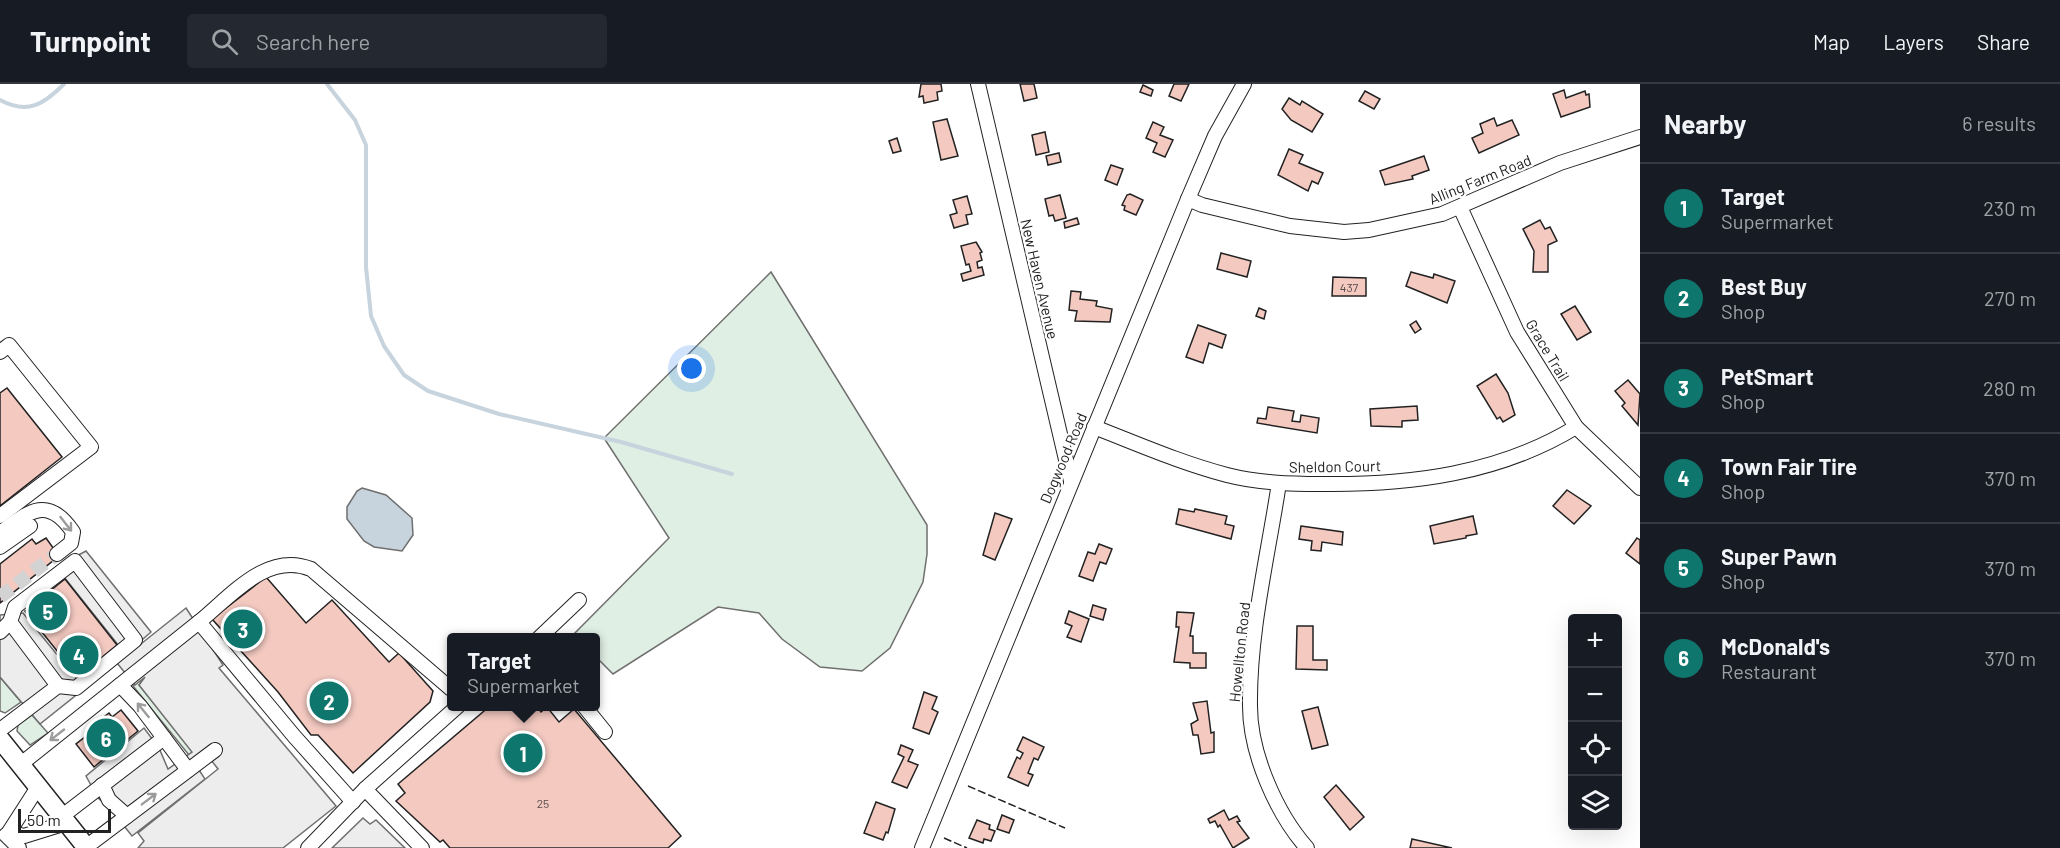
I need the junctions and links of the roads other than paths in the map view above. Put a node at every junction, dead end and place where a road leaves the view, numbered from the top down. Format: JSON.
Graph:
{"nodes":[{"id":1,"x":978,"y":84,"type":"edge"},
{"id":2,"x":1244,"y":84,"type":"edge"},
{"id":3,"x":1640,"y":137,"type":"edge"},
{"id":4,"x":1188,"y":199,"type":"junction"},
{"id":5,"x":1460,"y":207,"type":"junction"},
{"id":6,"x":0,"y":352,"type":"edge"},
{"id":7,"x":1094,"y":427,"type":"junction"},
{"id":8,"x":1576,"y":427,"type":"junction"},
{"id":9,"x":1071,"y":481,"type":"junction"},
{"id":10,"x":1279,"y":483,"type":"junction"},
{"id":11,"x":1640,"y":488,"type":"edge"},
{"id":12,"x":0,"y":516,"type":"edge"},
{"id":13,"x":30,"y":526,"type":"dead end"},
{"id":14,"x":0,"y":533,"type":"edge"},
{"id":15,"x":0,"y":547,"type":"edge"},
{"id":16,"x":57,"y":554,"type":"tunnel mouth"},
{"id":17,"x":579,"y":600,"type":"dead end"},
{"id":18,"x":199,"y":622,"type":"junction"},
{"id":19,"x":5,"y":627,"type":"edge"},
{"id":20,"x":544,"y":633,"type":"edge"},
{"id":21,"x":120,"y":685,"type":"junction"},
{"id":22,"x":58,"y":686,"type":"junction"},
{"id":23,"x":447,"y":686,"type":"edge"},
{"id":24,"x":452,"y":711,"type":"edge"},
{"id":25,"x":588,"y":711,"type":"edge"},
{"id":26,"x":0,"y":730,"type":"edge"},
{"id":27,"x":604,"y":732,"type":"dead end"},
{"id":28,"x":164,"y":738,"type":"junction"},
{"id":29,"x":0,"y":739,"type":"edge"},
{"id":30,"x":215,"y":750,"type":"dead end"},
{"id":31,"x":21,"y":764,"type":"junction"},
{"id":32,"x":188,"y":770,"type":"junction"},
{"id":33,"x":102,"y":785,"type":"junction"},
{"id":34,"x":38,"y":787,"type":"junction"},
{"id":35,"x":365,"y":789,"type":"junction"},
{"id":36,"x":353,"y":802,"type":"junction"},
{"id":37,"x":127,"y":816,"type":"junction"},
{"id":38,"x":64,"y":820,"type":"junction"},
{"id":39,"x":5,"y":835,"type":"edge"},
{"id":40,"x":86,"y":847,"type":"edge"},
{"id":41,"x":19,"y":848,"type":"edge"},
{"id":42,"x":308,"y":848,"type":"edge"},
{"id":43,"x":422,"y":848,"type":"edge"},
{"id":44,"x":922,"y":848,"type":"edge"},
{"id":45,"x":1307,"y":848,"type":"edge"}],
"edges":[{"from":1,"to":9,"type":"street","name":"New Haven Avenue"},
{"from":2,"to":4,"type":"street","name":"Dogwood Road"},
{"from":3,"to":5,"type":"street","name":"Alling Farm Road"},
{"from":4,"to":5,"type":"street","name":"Alling Farm Road"},
{"from":4,"to":7,"type":"street","name":"Dogwood Road"},
{"from":5,"to":8,"type":"street","name":"Grace Trail"},
{"from":6,"to":12,"type":"street"},
{"from":7,"to":9,"type":"street","name":"Dogwood Road"},
{"from":7,"to":10,"type":"street","name":"Sheldon Court"},
{"from":8,"to":10,"type":"street","name":"Sheldon Court"},
{"from":8,"to":11,"type":"street","name":"Grace Trail"},
{"from":9,"to":44,"type":"street","name":"Dogwood Road"},
{"from":10,"to":45,"type":"street","name":"Howellton Road"},
{"from":13,"to":15,"type":"street"},
{"from":14,"to":16,"type":"street","one_way":true},
{"from":17,"to":20,"type":"street"},
{"from":18,"to":21,"type":"street"},
{"from":18,"to":23,"type":"street"},
{"from":18,"to":36,"type":"street"},
{"from":19,"to":22,"type":"street"},
{"from":19,"to":22,"type":"street"},
{"from":28,"to":21,"type":"street","one_way":true},
{"from":21,"to":31,"type":"street","one_way":true},
{"from":22,"to":26,"type":"street"},
{"from":24,"to":35,"type":"street"},
{"from":25,"to":27,"type":"street"},
{"from":28,"to":32,"type":"street"},
{"from":28,"to":33,"type":"street"},
{"from":29,"to":31,"type":"main road"},
{"from":30,"to":32,"type":"street"},
{"from":31,"to":34,"type":"main road"},
{"from":37,"to":32,"type":"street","one_way":true},
{"from":33,"to":37,"type":"street"},
{"from":33,"to":38,"type":"street"},
{"from":34,"to":38,"type":"main road"},
{"from":34,"to":39,"type":"street"},
{"from":35,"to":36,"type":"street"},
{"from":35,"to":43,"type":"street"},
{"from":36,"to":42,"type":"street"},
{"from":37,"to":40,"type":"street"},
{"from":38,"to":39,"type":"street"},
{"from":38,"to":40,"type":"main road"},
{"from":39,"to":41,"type":"street"}]}
